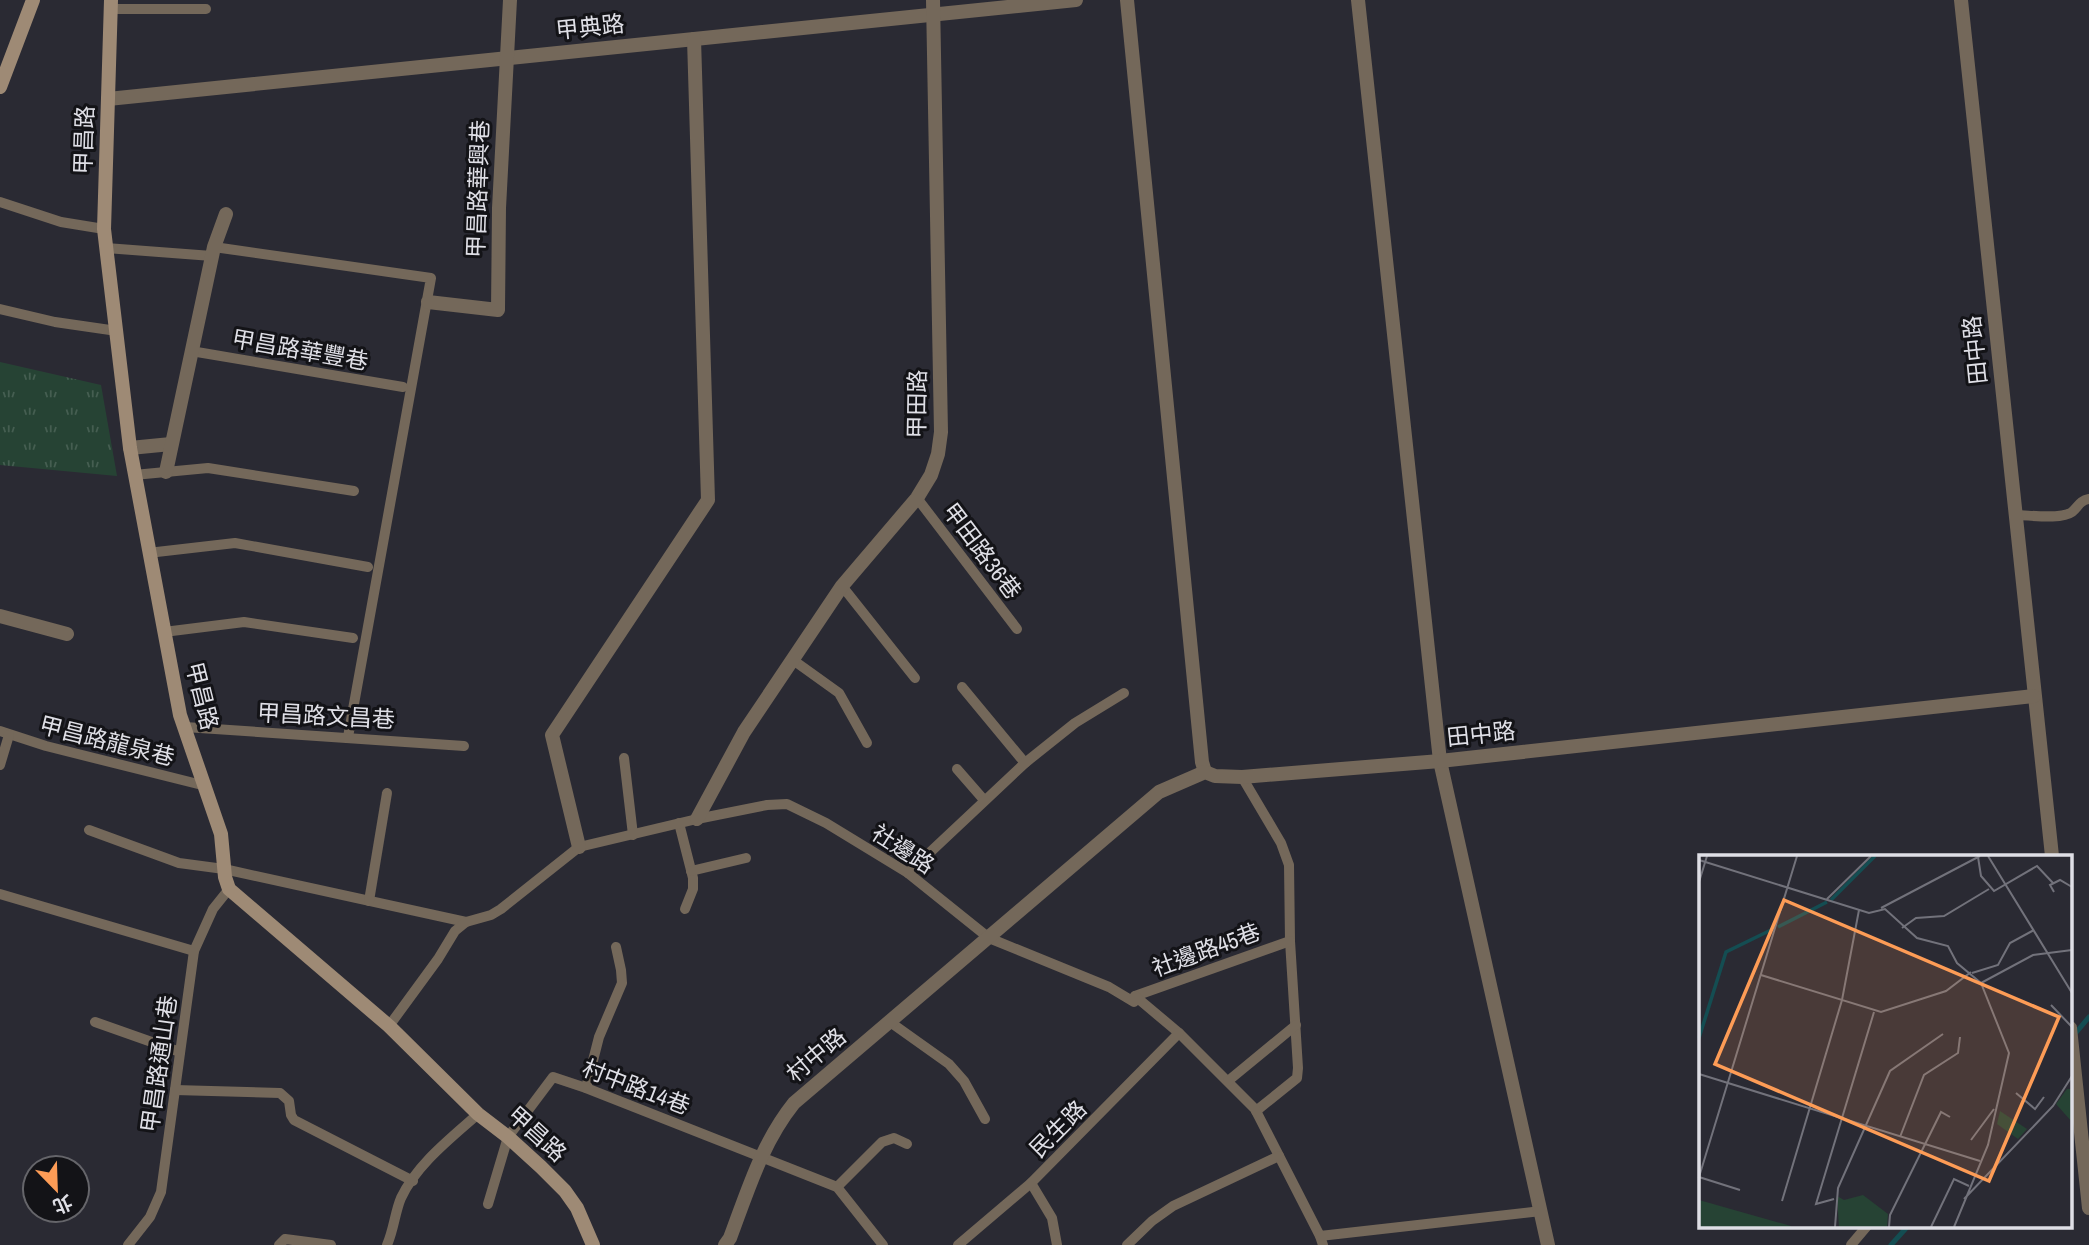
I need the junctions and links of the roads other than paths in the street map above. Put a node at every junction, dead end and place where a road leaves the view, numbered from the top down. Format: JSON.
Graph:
{"nodes":[{"id":1,"x":33,"y":0,"type":"edge"},
{"id":2,"x":510,"y":0,"type":"edge"},
{"id":3,"x":1076,"y":0,"type":"edge"},
{"id":4,"x":1127,"y":0,"type":"edge"},
{"id":5,"x":1358,"y":0,"type":"edge"},
{"id":6,"x":1961,"y":0,"type":"edge"},
{"id":7,"x":111,"y":4,"type":"edge"},
{"id":8,"x":933,"y":7,"type":"edge"},
{"id":9,"x":206,"y":9,"type":"dead end"},
{"id":10,"x":694,"y":39,"type":"junction"},
{"id":11,"x":506,"y":58,"type":"junction"},
{"id":12,"x":3,"y":68,"type":"edge"},
{"id":13,"x":0,"y":87,"type":"edge"},
{"id":14,"x":108,"y":99,"type":"junction"},
{"id":15,"x":0,"y":202,"type":"edge"},
{"id":16,"x":226,"y":214,"type":"dead end"},
{"id":17,"x":104,"y":229,"type":"junction"},
{"id":18,"x":106,"y":248,"type":"junction"},
{"id":19,"x":213,"y":251,"type":"junction"},
{"id":20,"x":428,"y":302,"type":"junction"},
{"id":21,"x":0,"y":309,"type":"edge"},
{"id":22,"x":117,"y":331,"type":"junction"},
{"id":23,"x":191,"y":351,"type":"junction"},
{"id":24,"x":403,"y":387,"type":"dead end"},
{"id":25,"x":171,"y":444,"type":"junction"},
{"id":26,"x":130,"y":448,"type":"junction"},
{"id":27,"x":166,"y":472,"type":"junction"},
{"id":28,"x":134,"y":475,"type":"junction"},
{"id":29,"x":354,"y":491,"type":"dead end"},
{"id":30,"x":917,"y":498,"type":"junction"},
{"id":31,"x":2089,"y":499,"type":"edge"},
{"id":32,"x":2015,"y":515,"type":"junction"},
{"id":33,"x":148,"y":553,"type":"junction"},
{"id":34,"x":368,"y":566,"type":"dead end"},
{"id":35,"x":842,"y":586,"type":"junction"},
{"id":36,"x":0,"y":616,"type":"edge"},
{"id":37,"x":1017,"y":629,"type":"dead end"},
{"id":38,"x":163,"y":632,"type":"junction"},
{"id":39,"x":67,"y":634,"type":"dead end"},
{"id":40,"x":353,"y":638,"type":"dead end"},
{"id":41,"x":793,"y":660,"type":"junction"},
{"id":42,"x":915,"y":678,"type":"dead end"},
{"id":43,"x":962,"y":687,"type":"dead end"},
{"id":44,"x":1124,"y":693,"type":"dead end"},
{"id":45,"x":2034,"y":696,"type":"junction"},
{"id":46,"x":185,"y":727,"type":"junction"},
{"id":47,"x":5,"y":733,"type":"edge"},
{"id":48,"x":348,"y":737,"type":"junction"},
{"id":49,"x":867,"y":743,"type":"dead end"},
{"id":50,"x":464,"y":746,"type":"dead end"},
{"id":51,"x":624,"y":758,"type":"dead end"},
{"id":52,"x":1440,"y":761,"type":"junction"},
{"id":53,"x":1025,"y":762,"type":"junction"},
{"id":54,"x":0,"y":765,"type":"edge"},
{"id":55,"x":957,"y":769,"type":"dead end"},
{"id":56,"x":1205,"y":772,"type":"junction"},
{"id":57,"x":1242,"y":777,"type":"junction"},
{"id":58,"x":206,"y":786,"type":"junction"},
{"id":59,"x":387,"y":793,"type":"dead end"},
{"id":60,"x":984,"y":800,"type":"junction"},
{"id":61,"x":697,"y":819,"type":"junction"},
{"id":62,"x":678,"y":823,"type":"junction"},
{"id":63,"x":89,"y":830,"type":"dead end"},
{"id":64,"x":633,"y":835,"type":"junction"},
{"id":65,"x":579,"y":847,"type":"junction"},
{"id":66,"x":2052,"y":855,"type":"edge"},
{"id":67,"x":746,"y":858,"type":"dead end"},
{"id":68,"x":224,"y":869,"type":"junction"},
{"id":69,"x":691,"y":871,"type":"junction"},
{"id":70,"x":908,"y":873,"type":"junction"},
{"id":71,"x":229,"y":889,"type":"junction"},
{"id":72,"x":0,"y":894,"type":"edge"},
{"id":73,"x":369,"y":901,"type":"junction"},
{"id":74,"x":685,"y":908,"type":"dead end"},
{"id":75,"x":466,"y":922,"type":"junction"},
{"id":76,"x":989,"y":938,"type":"junction"},
{"id":77,"x":1290,"y":940,"type":"junction"},
{"id":78,"x":616,"y":947,"type":"dead end"},
{"id":79,"x":194,"y":951,"type":"junction"},
{"id":80,"x":1135,"y":996,"type":"junction"},
{"id":81,"x":95,"y":1021,"type":"dead end"},
{"id":82,"x":890,"y":1022,"type":"junction"},
{"id":83,"x":1296,"y":1025,"type":"junction"},
{"id":84,"x":389,"y":1026,"type":"junction"},
{"id":85,"x":1180,"y":1033,"type":"junction"},
{"id":86,"x":2072,"y":1048,"type":"edge"},
{"id":87,"x":180,"y":1052,"type":"junction"},
{"id":88,"x":1228,"y":1082,"type":"junction"},
{"id":89,"x":586,"y":1088,"type":"junction"},
{"id":90,"x":175,"y":1090,"type":"junction"},
{"id":91,"x":1256,"y":1111,"type":"junction"},
{"id":92,"x":478,"y":1114,"type":"junction"},
{"id":93,"x":985,"y":1119,"type":"dead end"},
{"id":94,"x":508,"y":1137,"type":"junction"},
{"id":95,"x":907,"y":1144,"type":"dead end"},
{"id":96,"x":761,"y":1156,"type":"junction"},
{"id":97,"x":1279,"y":1156,"type":"junction"},
{"id":98,"x":413,"y":1181,"type":"junction"},
{"id":99,"x":1031,"y":1183,"type":"junction"},
{"id":100,"x":837,"y":1187,"type":"junction"},
{"id":101,"x":488,"y":1204,"type":"dead end"},
{"id":102,"x":2089,"y":1208,"type":"edge"},
{"id":103,"x":1541,"y":1211,"type":"junction"},
{"id":104,"x":1865,"y":1228,"type":"edge"},
{"id":105,"x":1322,"y":1241,"type":"edge"},
{"id":106,"x":128,"y":1245,"type":"edge"},
{"id":107,"x":279,"y":1245,"type":"edge"},
{"id":108,"x":331,"y":1245,"type":"edge"},
{"id":109,"x":387,"y":1245,"type":"edge"},
{"id":110,"x":593,"y":1245,"type":"edge"},
{"id":111,"x":725,"y":1245,"type":"edge"},
{"id":112,"x":883,"y":1245,"type":"edge"},
{"id":113,"x":958,"y":1245,"type":"edge"},
{"id":114,"x":1057,"y":1245,"type":"edge"},
{"id":115,"x":1127,"y":1245,"type":"edge"},
{"id":116,"x":1548,"y":1245,"type":"edge"},
{"id":117,"x":1851,"y":1245,"type":"edge"}],
"edges":[{"from":1,"to":12,"type":"street"},
{"from":2,"to":11,"type":"street","name":"甲昌路華興巷"},
{"from":3,"to":8,"type":"street","name":"甲典路"},
{"from":4,"to":56,"type":"street"},
{"from":5,"to":52,"type":"street"},
{"from":6,"to":32,"type":"street","name":"田中路"},
{"from":7,"to":9,"type":"lane"},
{"from":7,"to":14,"type":"street","name":"甲昌路"},
{"from":8,"to":10,"type":"street","name":"甲典路"},
{"from":8,"to":30,"type":"street","name":"甲田路"},
{"from":10,"to":11,"type":"street","name":"甲典路"},
{"from":10,"to":65,"type":"street"},
{"from":11,"to":14,"type":"street","name":"甲典路"},
{"from":11,"to":20,"type":"street","name":"甲昌路華興巷"},
{"from":12,"to":13,"type":"street"},
{"from":14,"to":17,"type":"street","name":"甲昌路"},
{"from":15,"to":17,"type":"lane"},
{"from":16,"to":19,"type":"street"},
{"from":17,"to":18,"type":"street","name":"甲昌路"},
{"from":18,"to":19,"type":"lane"},
{"from":18,"to":22,"type":"street","name":"甲昌路"},
{"from":19,"to":20,"type":"lane"},
{"from":19,"to":23,"type":"street"},
{"from":20,"to":48,"type":"lane"},
{"from":21,"to":22,"type":"lane"},
{"from":22,"to":26,"type":"street","name":"甲昌路"},
{"from":23,"to":24,"type":"lane","name":"甲昌路華豐巷"},
{"from":23,"to":25,"type":"street"},
{"from":25,"to":26,"type":"street"},
{"from":25,"to":27,"type":"street"},
{"from":26,"to":28,"type":"street","name":"甲昌路"},
{"from":27,"to":28,"type":"lane"},
{"from":27,"to":29,"type":"lane"},
{"from":28,"to":33,"type":"street","name":"甲昌路"},
{"from":30,"to":35,"type":"street","name":"甲田路"},
{"from":30,"to":37,"type":"lane","name":"甲田路36巷"},
{"from":31,"to":32,"type":"lane"},
{"from":32,"to":45,"type":"street","name":"田中路"},
{"from":33,"to":34,"type":"lane"},
{"from":33,"to":38,"type":"street","name":"甲昌路"},
{"from":35,"to":41,"type":"street","name":"甲田路"},
{"from":35,"to":42,"type":"lane"},
{"from":36,"to":39,"type":"street"},
{"from":38,"to":40,"type":"lane"},
{"from":38,"to":46,"type":"street","name":"甲昌路"},
{"from":41,"to":49,"type":"lane"},
{"from":41,"to":61,"type":"street","name":"甲田路"},
{"from":43,"to":53,"type":"lane"},
{"from":44,"to":53,"type":"lane"},
{"from":45,"to":52,"type":"street","name":"田中路"},
{"from":45,"to":66,"type":"street","name":"田中路"},
{"from":46,"to":48,"type":"lane","name":"甲昌路文昌巷"},
{"from":46,"to":58,"type":"street","name":"甲昌路"},
{"from":47,"to":54,"type":"lane"},
{"from":47,"to":58,"type":"lane","name":"甲昌路龍泉巷"},
{"from":48,"to":50,"type":"lane","name":"甲昌路文昌巷"},
{"from":51,"to":64,"type":"lane"},
{"from":52,"to":57,"type":"street","name":"田中路"},
{"from":52,"to":103,"type":"street"},
{"from":53,"to":60,"type":"lane"},
{"from":55,"to":60,"type":"lane"},
{"from":56,"to":57,"type":"street","name":"田中路"},
{"from":56,"to":76,"type":"street"},
{"from":57,"to":77,"type":"lane"},
{"from":58,"to":68,"type":"street","name":"甲昌路"},
{"from":59,"to":73,"type":"lane"},
{"from":60,"to":70,"type":"lane"},
{"from":61,"to":62,"type":"lane","name":"社邊路"},
{"from":61,"to":70,"type":"lane","name":"社邊路"},
{"from":62,"to":64,"type":"lane","name":"社邊路"},
{"from":62,"to":69,"type":"lane"},
{"from":63,"to":68,"type":"lane"},
{"from":64,"to":65,"type":"lane","name":"社邊路"},
{"from":65,"to":75,"type":"lane","name":"社邊路"},
{"from":67,"to":69,"type":"lane"},
{"from":68,"to":71,"type":"street","name":"甲昌路"},
{"from":68,"to":73,"type":"lane"},
{"from":69,"to":74,"type":"lane"},
{"from":70,"to":76,"type":"lane","name":"社邊路"},
{"from":71,"to":79,"type":"lane","name":"甲昌路通山巷"},
{"from":71,"to":84,"type":"street","name":"甲昌路"},
{"from":72,"to":79,"type":"lane"},
{"from":73,"to":75,"type":"lane"},
{"from":75,"to":84,"type":"lane"},
{"from":76,"to":80,"type":"lane","name":"社邊路"},
{"from":76,"to":82,"type":"street","name":"村中路"},
{"from":77,"to":80,"type":"lane","name":"社邊路45巷"},
{"from":77,"to":83,"type":"lane"},
{"from":78,"to":89,"type":"lane"},
{"from":79,"to":87,"type":"lane","name":"甲昌路通山巷"},
{"from":80,"to":85,"type":"lane","name":"社邊路"},
{"from":81,"to":87,"type":"lane"},
{"from":82,"to":93,"type":"lane"},
{"from":82,"to":96,"type":"street","name":"村中路"},
{"from":83,"to":88,"type":"lane"},
{"from":83,"to":91,"type":"lane"},
{"from":84,"to":92,"type":"street","name":"甲昌路"},
{"from":85,"to":88,"type":"lane","name":"社邊路"},
{"from":85,"to":99,"type":"lane","name":"民生路"},
{"from":86,"to":102,"type":"street"},
{"from":87,"to":90,"type":"lane","name":"甲昌路通山巷"},
{"from":88,"to":91,"type":"lane","name":"社邊路"},
{"from":89,"to":94,"type":"lane","name":"村中路14巷"},
{"from":89,"to":96,"type":"lane","name":"村中路14巷"},
{"from":90,"to":98,"type":"lane"},
{"from":90,"to":106,"type":"lane","name":"甲昌路通山巷"},
{"from":91,"to":97,"type":"lane","name":"社邊路"},
{"from":92,"to":94,"type":"street","name":"甲昌路"},
{"from":92,"to":98,"type":"lane"},
{"from":94,"to":101,"type":"lane","name":"村中路14巷"},
{"from":94,"to":110,"type":"street","name":"甲昌路"},
{"from":95,"to":100,"type":"lane"},
{"from":96,"to":100,"type":"lane"},
{"from":96,"to":111,"type":"street","name":"村中路"},
{"from":97,"to":105,"type":"lane","name":"社邊路"},
{"from":97,"to":115,"type":"lane"},
{"from":98,"to":109,"type":"lane"},
{"from":99,"to":113,"type":"lane","name":"民生路"},
{"from":99,"to":114,"type":"lane"},
{"from":100,"to":112,"type":"lane"},
{"from":103,"to":105,"type":"lane"},
{"from":103,"to":116,"type":"street"},
{"from":104,"to":117,"type":"lane"},
{"from":107,"to":108,"type":"lane"}]}
